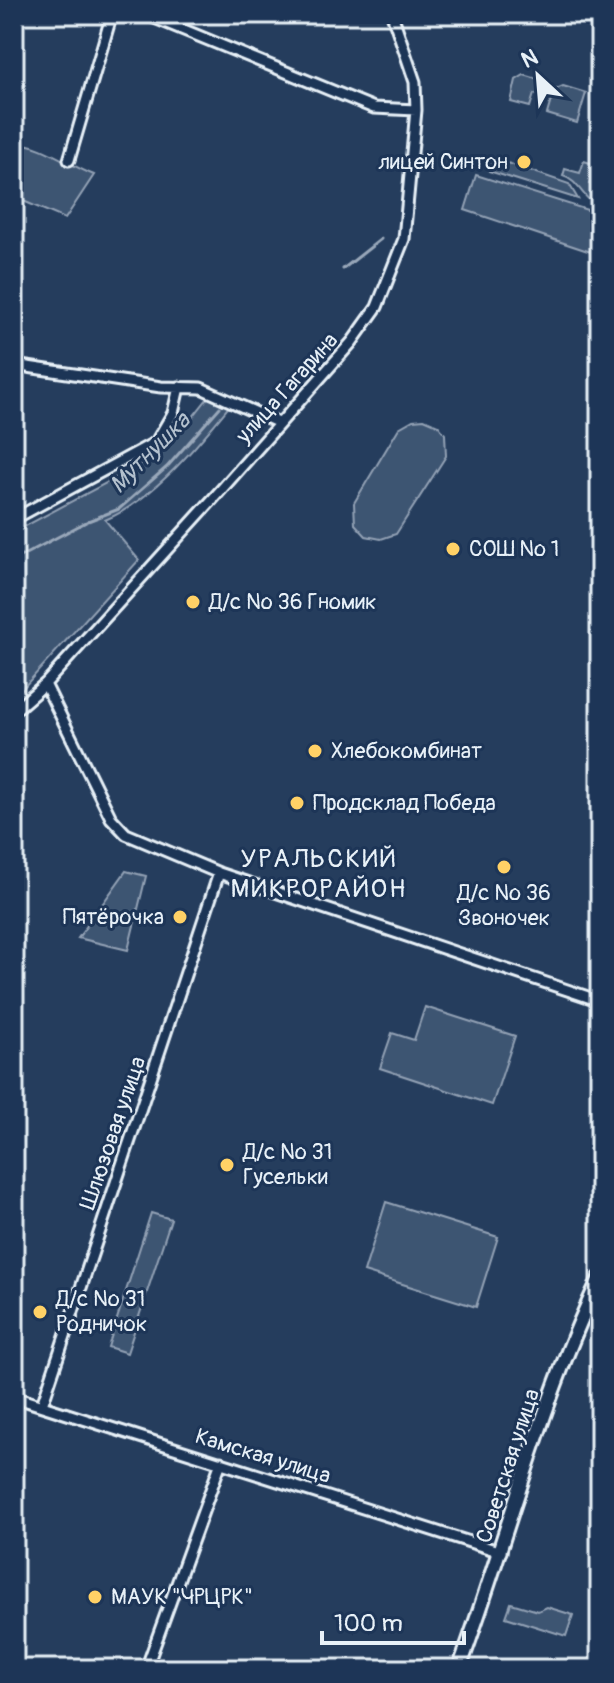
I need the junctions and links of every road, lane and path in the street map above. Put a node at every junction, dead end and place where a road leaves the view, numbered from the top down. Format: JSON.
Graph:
{"nodes":[{"id":1,"x":112,"y":14,"type":"edge"},
{"id":2,"x":145,"y":14,"type":"edge"},
{"id":3,"x":392,"y":14,"type":"edge"},
{"id":4,"x":416,"y":110,"type":"junction"},
{"id":5,"x":69,"y":160,"type":"dead end"},
{"id":6,"x":14,"y":365,"type":"edge"},
{"id":7,"x":179,"y":387,"type":"junction"},
{"id":8,"x":279,"y":423,"type":"junction"},
{"id":9,"x":14,"y":519,"type":"edge"},
{"id":10,"x":45,"y":684,"type":"junction"},
{"id":11,"x":14,"y":711,"type":"edge"},
{"id":12,"x":219,"y":873,"type":"junction"},
{"id":13,"x":600,"y":1001,"type":"edge"},
{"id":14,"x":600,"y":1278,"type":"edge"},
{"id":15,"x":14,"y":1397,"type":"edge"},
{"id":16,"x":42,"y":1405,"type":"junction"},
{"id":17,"x":221,"y":1462,"type":"junction"},
{"id":18,"x":501,"y":1552,"type":"junction"},
{"id":19,"x":146,"y":1669,"type":"edge"},
{"id":20,"x":459,"y":1669,"type":"edge"}],
"edges":[{"from":1,"to":5,"type":"street"},
{"from":2,"to":4,"type":"street"},
{"from":3,"to":4,"type":"street","name":"улица Гагарина"},
{"from":4,"to":8,"type":"street","name":"улица Гагарина"},
{"from":6,"to":7,"type":"street"},
{"from":7,"to":8,"type":"street"},
{"from":7,"to":9,"type":"street"},
{"from":8,"to":10,"type":"street","name":"улица Гагарина"},
{"from":10,"to":11,"type":"street","name":"улица Гагарина"},
{"from":10,"to":12,"type":"street"},
{"from":12,"to":13,"type":"street"},
{"from":12,"to":16,"type":"street","name":"Шлюзовая улица"},
{"from":14,"to":18,"type":"main road","name":"Советская улица"},
{"from":15,"to":16,"type":"street","name":"Камская улица"},
{"from":16,"to":17,"type":"street","name":"Камская улица"},
{"from":17,"to":18,"type":"street","name":"Камская улица"},
{"from":17,"to":19,"type":"street"},
{"from":18,"to":20,"type":"main road","name":"Советская улица"}]}
